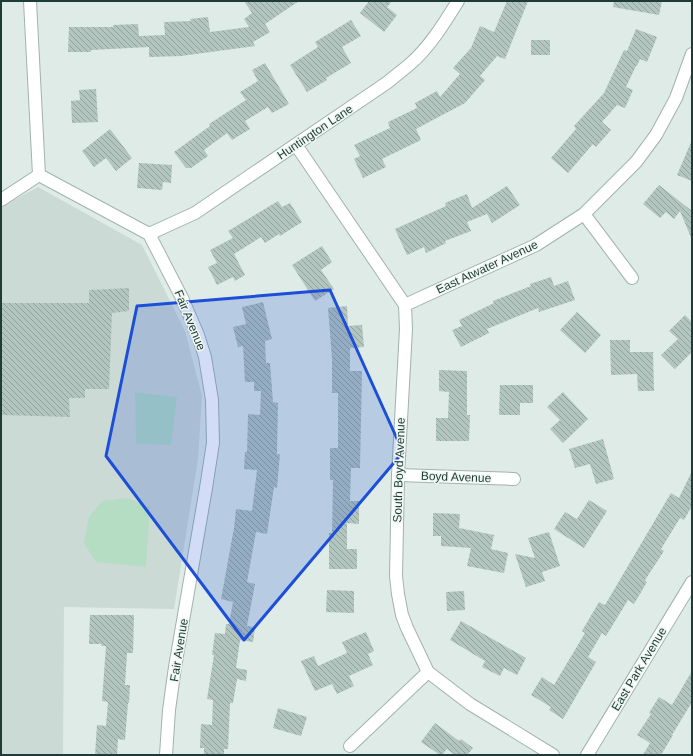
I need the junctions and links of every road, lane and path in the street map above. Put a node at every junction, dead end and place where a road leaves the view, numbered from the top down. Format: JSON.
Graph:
{"nodes":[{"id":1,"x":30,"y":1,"type":"edge"},
{"id":2,"x":458,"y":1,"type":"edge"},
{"id":3,"x":692,"y":54,"type":"edge"},
{"id":4,"x":296,"y":145,"type":"junction"},
{"id":5,"x":39,"y":175,"type":"junction"},
{"id":6,"x":1,"y":200,"type":"edge"},
{"id":7,"x":584,"y":214,"type":"junction"},
{"id":8,"x":149,"y":234,"type":"junction"},
{"id":9,"x":632,"y":278,"type":"dead end"},
{"id":10,"x":405,"y":305,"type":"junction"},
{"id":11,"x":398,"y":475,"type":"junction"},
{"id":12,"x":514,"y":479,"type":"dead end"},
{"id":13,"x":692,"y":582,"type":"edge"},
{"id":14,"x":428,"y":672,"type":"junction"},
{"id":15,"x":350,"y":746,"type":"dead end"},
{"id":16,"x":166,"y":755,"type":"edge"},
{"id":17,"x":553,"y":755,"type":"edge"},
{"id":18,"x":587,"y":755,"type":"edge"}],
"edges":[{"from":1,"to":5,"type":"street"},
{"from":2,"to":4,"type":"street","name":"Huntington Lane"},
{"from":3,"to":7,"type":"street","name":"East Atwater Avenue"},
{"from":4,"to":8,"type":"street","name":"Huntington Lane"},
{"from":4,"to":10,"type":"street"},
{"from":5,"to":6,"type":"street"},
{"from":5,"to":8,"type":"street"},
{"from":7,"to":9,"type":"street"},
{"from":7,"to":10,"type":"street","name":"East Atwater Avenue"},
{"from":8,"to":16,"type":"street","name":"Fair Avenue"},
{"from":10,"to":11,"type":"street","name":"South Boyd Avenue"},
{"from":11,"to":12,"type":"street","name":"Boyd Avenue"},
{"from":11,"to":14,"type":"street","name":"South Boyd Avenue"},
{"from":13,"to":18,"type":"street","name":"East Park Avenue"},
{"from":14,"to":15,"type":"street"},
{"from":14,"to":17,"type":"street","name":"South Boyd Avenue"}]}
